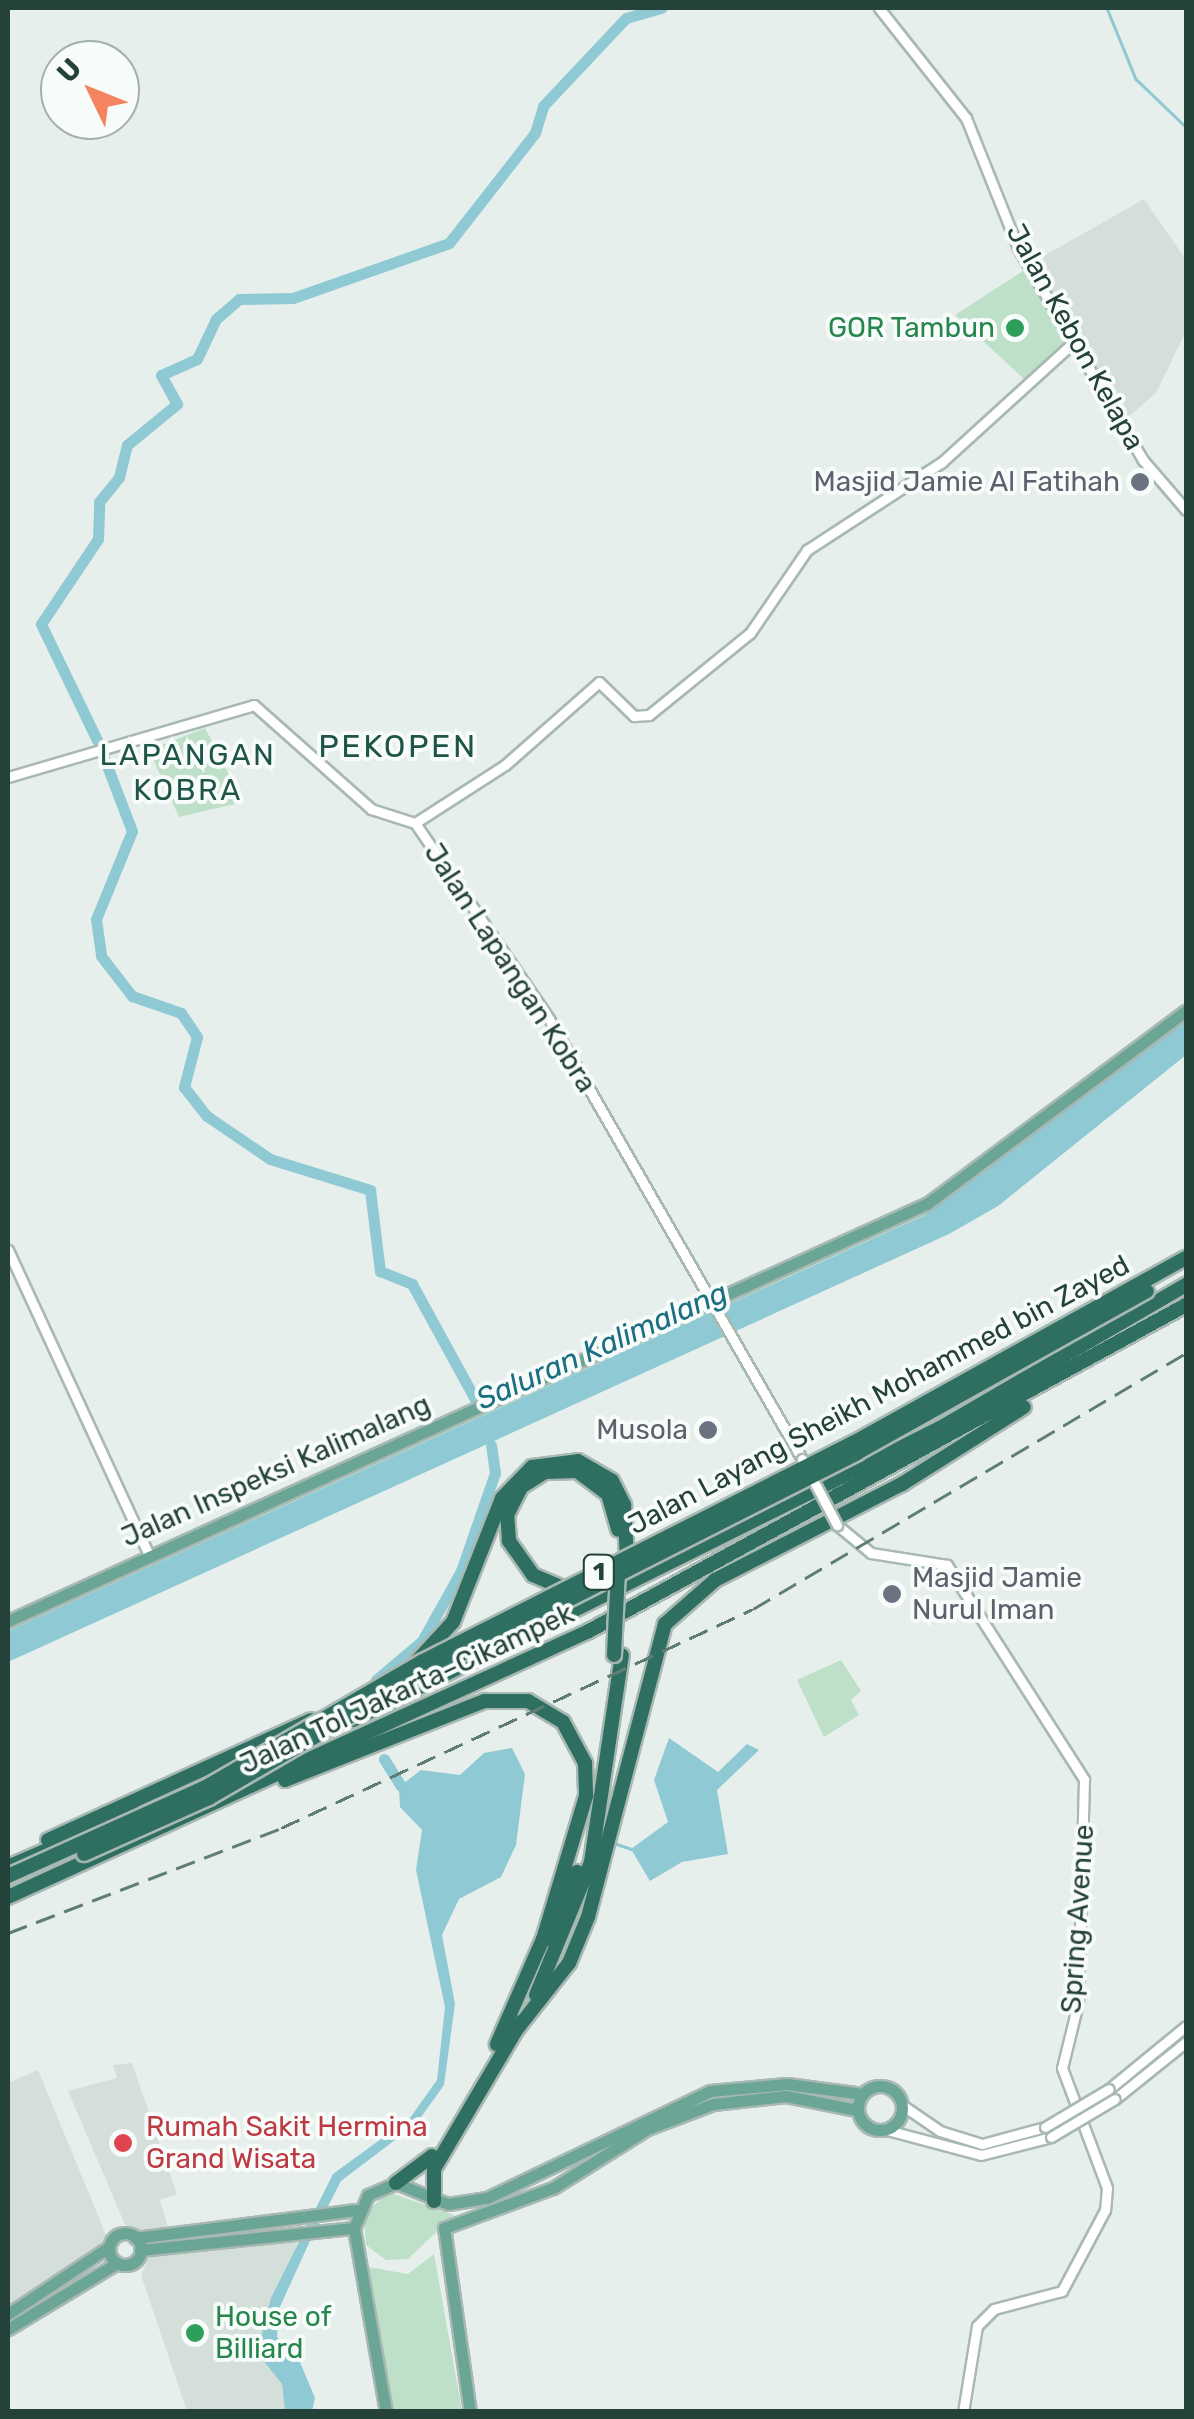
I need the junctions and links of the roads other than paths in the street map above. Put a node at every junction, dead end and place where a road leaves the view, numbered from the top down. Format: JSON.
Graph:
{"nodes":[{"id":1,"x":879,"y":8,"type":"edge"},
{"id":2,"x":1074,"y":342,"type":"junction"},
{"id":3,"x":1186,"y":510,"type":"edge"},
{"id":4,"x":8,"y":777,"type":"edge"},
{"id":5,"x":414,"y":822,"type":"junction"},
{"id":6,"x":1186,"y":1011,"type":"edge"},
{"id":7,"x":8,"y":1250,"type":"edge"},
{"id":8,"x":1186,"y":1258,"type":"edge"},
{"id":9,"x":1186,"y":1268,"type":"edge"},
{"id":10,"x":1186,"y":1285,"type":"edge"},
{"id":11,"x":715,"y":1303,"type":"junction"},
{"id":12,"x":1186,"y":1305,"type":"edge"},
{"id":13,"x":1056,"y":1381,"type":"junction"},
{"id":14,"x":940,"y":1428,"type":"junction"},
{"id":15,"x":837,"y":1525,"type":"joint"},
{"id":16,"x":150,"y":1555,"type":"junction"},
{"id":17,"x":623,"y":1556,"type":"junction"},
{"id":18,"x":8,"y":1622,"type":"edge"},
{"id":19,"x":618,"y":1655,"type":"junction"},
{"id":20,"x":276,"y":1780,"type":"junction"},
{"id":21,"x":8,"y":1864,"type":"edge"},
{"id":22,"x":8,"y":1876,"type":"edge"},
{"id":23,"x":8,"y":1886,"type":"edge"},
{"id":24,"x":8,"y":1897,"type":"edge"},
{"id":25,"x":1186,"y":2026,"type":"edge"},
{"id":26,"x":517,"y":2029,"type":"junction"},
{"id":27,"x":1186,"y":2042,"type":"edge"},
{"id":28,"x":498,"y":2044,"type":"junction"},
{"id":29,"x":862,"y":2094,"type":"junction"},
{"id":30,"x":902,"y":2105,"type":"junction"},
{"id":31,"x":857,"y":2110,"type":"junction"},
{"id":32,"x":887,"y":2130,"type":"junction"},
{"id":33,"x":1048,"y":2132,"type":"junction"},
{"id":34,"x":396,"y":2183,"type":"junction"},
{"id":35,"x":434,"y":2201,"type":"junction"},
{"id":36,"x":356,"y":2210,"type":"junction"},
{"id":37,"x":252,"y":2227,"type":"junction"},
{"id":38,"x":354,"y":2228,"type":"junction"},
{"id":39,"x":138,"y":2244,"type":"junction"},
{"id":40,"x":109,"y":2247,"type":"junction"},
{"id":41,"x":117,"y":2263,"type":"junction"},
{"id":42,"x":8,"y":2314,"type":"edge"},
{"id":43,"x":8,"y":2329,"type":"edge"},
{"id":44,"x":386,"y":2412,"type":"edge"},
{"id":45,"x":470,"y":2412,"type":"edge"},
{"id":46,"x":963,"y":2412,"type":"edge"}],
"edges":[{"from":1,"to":2,"type":"street","name":"Jalan Kebon Kelapa"},
{"from":2,"to":3,"type":"street","name":"Jalan Kebon Kelapa"},
{"from":2,"to":5,"type":"street"},
{"from":4,"to":5,"type":"street","name":"Jalan Lapangan Kobra"},
{"from":5,"to":11,"type":"street","name":"Jalan Lapangan Kobra"},
{"from":6,"to":11,"type":"main road","name":"Jalan Inspeksi Kalimalang"},
{"from":7,"to":16,"type":"street"},
{"from":8,"to":22,"type":"highway","name":"Jalan Layang Sheikh Mohammed bin Zayed","number":"1","bridge":true},
{"from":9,"to":23,"type":"highway","name":"Jalan Layang Sheikh Mohammed bin Zayed","number":"1","bridge":true},
{"from":10,"to":14,"type":"highway","name":"Jalan Tol Jakarta–Cikampek","number":"1"},
{"from":11,"to":15,"type":"street","name":"Jalan Lapangan Kobra","bridge":true},
{"from":11,"to":16,"type":"main road","name":"Jalan Inspeksi Kalimalang"},
{"from":12,"to":13,"type":"highway","name":"Jalan Tol Jakarta–Cikampek","number":"1"},
{"from":13,"to":20,"type":"highway","name":"Jalan Tol Jakarta–Cikampek","number":"1"},
{"from":13,"to":26,"type":"highway"},
{"from":14,"to":17,"type":"highway"},
{"from":14,"to":21,"type":"highway","name":"Jalan Tol Jakarta–Cikampek","number":"1"},
{"from":15,"to":46,"type":"street","name":"Spring Avenue"},
{"from":16,"to":18,"type":"main road","name":"Jalan Inspeksi Kalimalang"},
{"from":17,"to":19,"type":"highway","bridge":true},
{"from":17,"to":21,"type":"highway"},
{"from":19,"to":26,"type":"highway"},
{"from":19,"to":28,"type":"highway"},
{"from":20,"to":24,"type":"highway","name":"Jalan Tol Jakarta–Cikampek","number":"1"},
{"from":20,"to":28,"type":"highway"},
{"from":25,"to":33,"type":"street","bridge":true},
{"from":26,"to":35,"type":"highway"},
{"from":27,"to":33,"type":"street","bridge":true},
{"from":28,"to":34,"type":"highway"},
{"from":29,"to":30,"type":"main road"},
{"from":29,"to":31,"type":"main road"},
{"from":29,"to":35,"type":"main road"},
{"from":30,"to":32,"type":"main road"},
{"from":30,"to":33,"type":"street"},
{"from":31,"to":32,"type":"main road"},
{"from":31,"to":45,"type":"main road"},
{"from":32,"to":33,"type":"street"},
{"from":34,"to":35,"type":"main road"},
{"from":34,"to":36,"type":"main road"},
{"from":36,"to":37,"type":"main road"},
{"from":36,"to":38,"type":"main road"},
{"from":37,"to":38,"type":"main road"},
{"from":37,"to":39,"type":"main road"},
{"from":38,"to":44,"type":"main road"},
{"from":39,"to":40,"type":"main road"},
{"from":39,"to":41,"type":"main road"},
{"from":40,"to":41,"type":"main road"},
{"from":40,"to":42,"type":"main road"},
{"from":41,"to":43,"type":"main road"}]}
